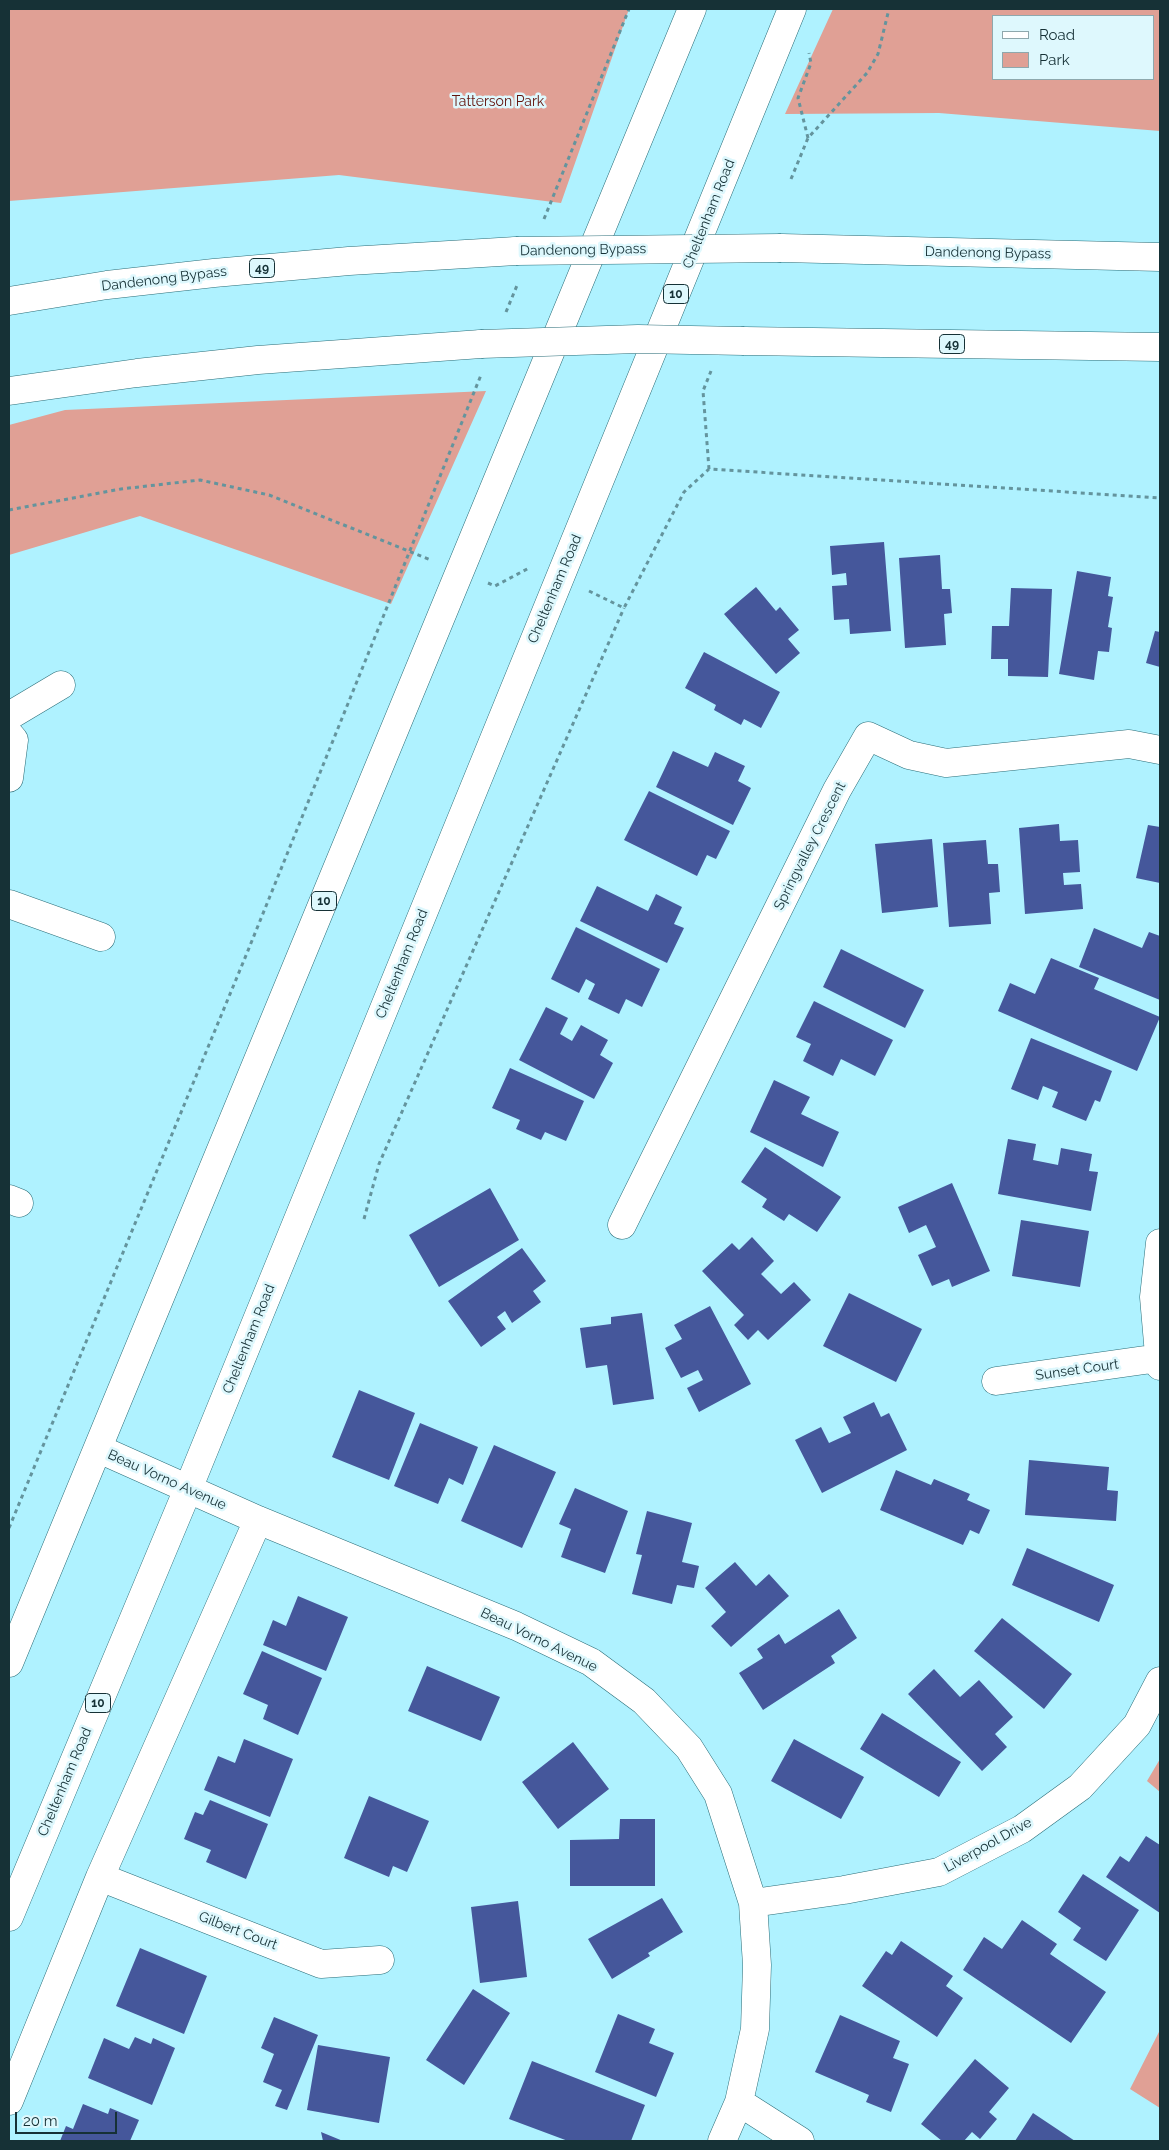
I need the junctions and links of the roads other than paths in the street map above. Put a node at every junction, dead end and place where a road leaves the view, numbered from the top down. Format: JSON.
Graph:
{"nodes":[{"id":1,"x":692,"y":9,"type":"edge"},
{"id":2,"x":792,"y":9,"type":"edge"},
{"id":3,"x":1160,"y":256,"type":"edge"},
{"id":4,"x":9,"y":300,"type":"edge"},
{"id":5,"x":1160,"y":347,"type":"edge"},
{"id":6,"x":9,"y":391,"type":"edge"},
{"id":7,"x":61,"y":685,"type":"dead end"},
{"id":8,"x":9,"y":716,"type":"edge"},
{"id":9,"x":9,"y":734,"type":"edge"},
{"id":10,"x":1160,"y":750,"type":"edge"},
{"id":11,"x":9,"y":778,"type":"edge"},
{"id":12,"x":9,"y":904,"type":"edge"},
{"id":13,"x":101,"y":937,"type":"dead end"},
{"id":14,"x":622,"y":1225,"type":"dead end"},
{"id":15,"x":1160,"y":1243,"type":"edge"},
{"id":16,"x":1159,"y":1362,"type":"edge"},
{"id":17,"x":996,"y":1382,"type":"dead end"},
{"id":18,"x":99,"y":1450,"type":"junction"},
{"id":19,"x":188,"y":1489,"type":"junction"},
{"id":20,"x":258,"y":1520,"type":"junction"},
{"id":21,"x":9,"y":1663,"type":"edge"},
{"id":22,"x":1160,"y":1681,"type":"edge"},
{"id":23,"x":100,"y":1877,"type":"junction"},
{"id":24,"x":753,"y":1903,"type":"junction"},
{"id":25,"x":9,"y":1917,"type":"edge"},
{"id":26,"x":380,"y":1960,"type":"dead end"},
{"id":27,"x":9,"y":2101,"type":"edge"},
{"id":28,"x":740,"y":2102,"type":"junction"},
{"id":29,"x":722,"y":2141,"type":"edge"},
{"id":30,"x":800,"y":2141,"type":"edge"}],
"edges":[{"from":1,"to":18,"type":"main road","number":"10"},
{"from":2,"to":19,"type":"main road","name":"Cheltenham Road","number":"10"},
{"from":3,"to":4,"type":"main road","name":"Dandenong Bypass","number":"49","bridge":true},
{"from":5,"to":6,"type":"main road","number":"49","bridge":true},
{"from":7,"to":8,"type":"main road"},
{"from":9,"to":11,"type":"main road"},
{"from":10,"to":14,"type":"main road","name":"Springvalley Crescent"},
{"from":12,"to":13,"type":"main road"},
{"from":15,"to":16,"type":"main road"},
{"from":16,"to":17,"type":"main road","name":"Sunset Court"},
{"from":18,"to":19,"type":"main road","name":"Beau Vorno Avenue"},
{"from":18,"to":21,"type":"main road","number":"10"},
{"from":19,"to":20,"type":"main road","name":"Beau Vorno Avenue"},
{"from":19,"to":25,"type":"main road","name":"Cheltenham Road","number":"10"},
{"from":20,"to":23,"type":"main road"},
{"from":20,"to":24,"type":"main road","name":"Beau Vorno Avenue"},
{"from":22,"to":24,"type":"main road","name":"Liverpool Drive"},
{"from":23,"to":26,"type":"main road","name":"Gilbert Court"},
{"from":23,"to":27,"type":"main road"},
{"from":24,"to":28,"type":"main road","name":"Beau Vorno Avenue"},
{"from":28,"to":29,"type":"main road","name":"Beau Vorno Avenue"},
{"from":28,"to":30,"type":"main road"}]}
